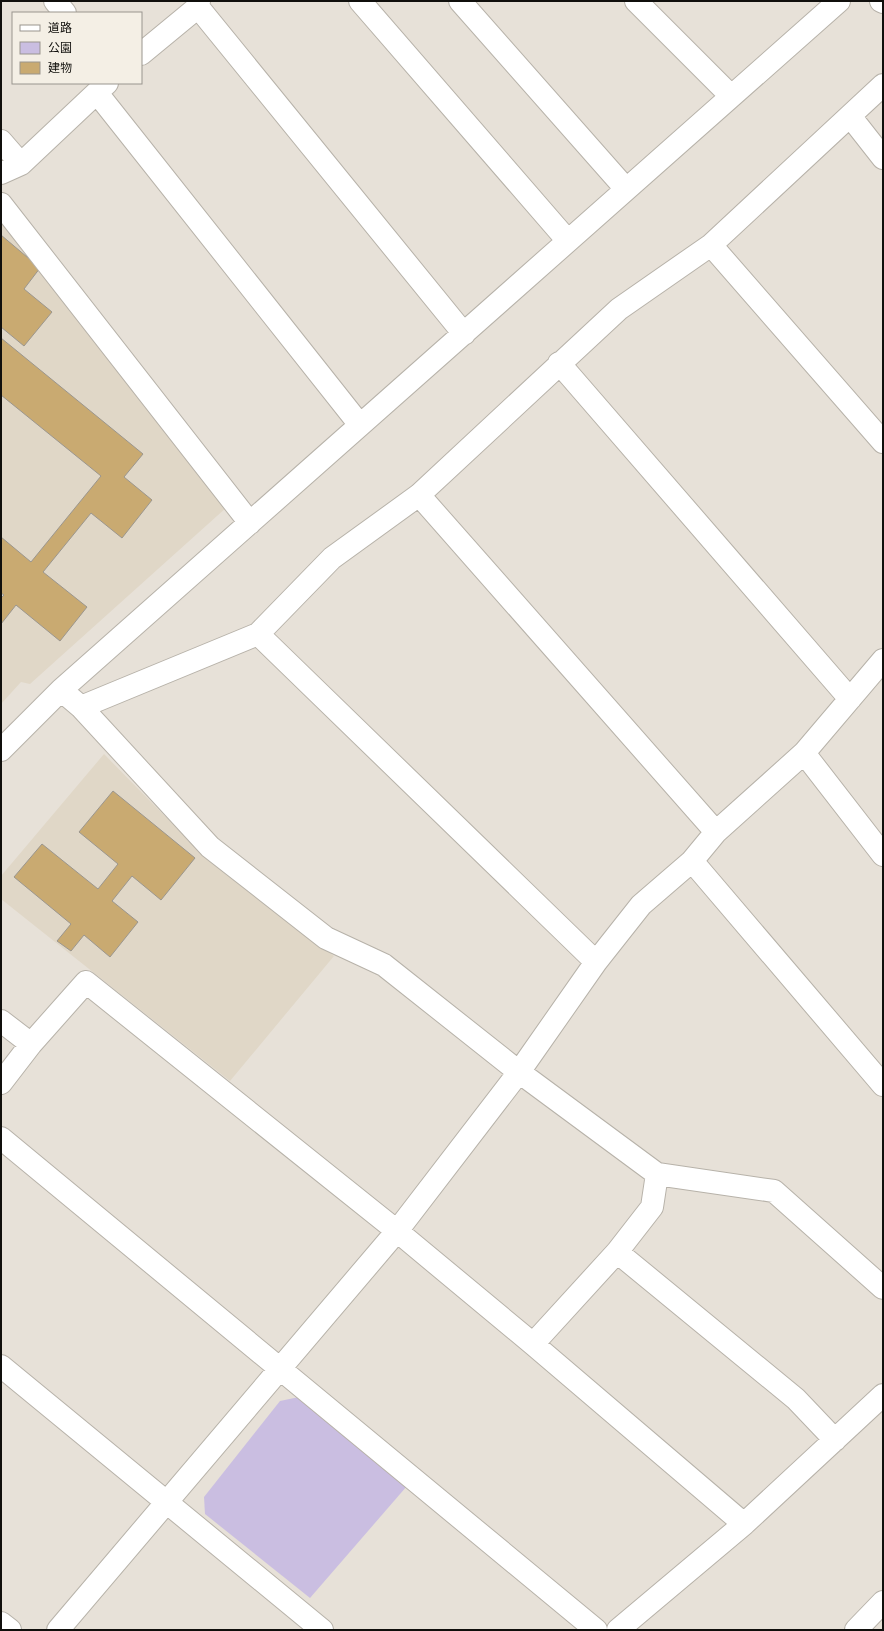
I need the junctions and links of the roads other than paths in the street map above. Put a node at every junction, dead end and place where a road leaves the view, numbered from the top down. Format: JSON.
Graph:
{"nodes":[{"id":1,"x":55,"y":1,"type":"edge"},
{"id":2,"x":360,"y":1,"type":"edge"},
{"id":3,"x":460,"y":1,"type":"edge"},
{"id":4,"x":636,"y":1,"type":"edge"},
{"id":5,"x":839,"y":1,"type":"edge"},
{"id":6,"x":198,"y":4,"type":"edge"},
{"id":7,"x":64,"y":12,"type":"edge"},
{"id":8,"x":142,"y":53,"type":"edge"},
{"id":9,"x":883,"y":85,"type":"edge"},
{"id":10,"x":102,"y":88,"type":"edge"},
{"id":11,"x":731,"y":96,"type":"junction"},
{"id":12,"x":850,"y":116,"type":"junction"},
{"id":13,"x":1,"y":141,"type":"edge"},
{"id":14,"x":883,"y":158,"type":"edge"},
{"id":15,"x":21,"y":164,"type":"junction"},
{"id":16,"x":1,"y":173,"type":"edge"},
{"id":17,"x":626,"y":189,"type":"junction"},
{"id":18,"x":1,"y":204,"type":"edge"},
{"id":19,"x":568,"y":241,"type":"junction"},
{"id":20,"x":710,"y":245,"type":"junction"},
{"id":21,"x":464,"y":334,"type":"junction"},
{"id":22,"x":559,"y":363,"type":"junction"},
{"id":23,"x":360,"y":425,"type":"junction"},
{"id":24,"x":883,"y":442,"type":"edge"},
{"id":25,"x":419,"y":495,"type":"junction"},
{"id":26,"x":250,"y":523,"type":"junction"},
{"id":27,"x":258,"y":634,"type":"junction"},
{"id":28,"x":883,"y":660,"type":"edge"},
{"id":29,"x":61,"y":690,"type":"junction"},
{"id":30,"x":850,"y":699,"type":"junction"},
{"id":31,"x":81,"y":707,"type":"junction"},
{"id":32,"x":1,"y":750,"type":"edge"},
{"id":33,"x":804,"y":753,"type":"junction"},
{"id":34,"x":716,"y":832,"type":"junction"},
{"id":35,"x":883,"y":855,"type":"edge"},
{"id":36,"x":692,"y":861,"type":"junction"},
{"id":37,"x":596,"y":962,"type":"junction"},
{"id":38,"x":1,"y":1021,"type":"edge"},
{"id":39,"x":31,"y":1044,"type":"junction"},
{"id":40,"x":519,"y":1072,"type":"junction"},
{"id":41,"x":1,"y":1083,"type":"edge"},
{"id":42,"x":883,"y":1085,"type":"edge"},
{"id":43,"x":1,"y":1138,"type":"edge"},
{"id":44,"x":657,"y":1174,"type":"junction"},
{"id":45,"x":397,"y":1231,"type":"junction"},
{"id":46,"x":617,"y":1252,"type":"junction"},
{"id":47,"x":883,"y":1288,"type":"edge"},
{"id":48,"x":533,"y":1344,"type":"junction"},
{"id":49,"x":1,"y":1366,"type":"edge"},
{"id":50,"x":280,"y":1370,"type":"junction"},
{"id":51,"x":883,"y":1395,"type":"edge"},
{"id":52,"x":835,"y":1440,"type":"junction"},
{"id":53,"x":166,"y":1502,"type":"junction"},
{"id":54,"x":744,"y":1524,"type":"junction"},
{"id":55,"x":883,"y":1603,"type":"edge"},
{"id":56,"x":1,"y":1623,"type":"edge"},
{"id":57,"x":10,"y":1630,"type":"edge"},
{"id":58,"x":58,"y":1630,"type":"edge"},
{"id":59,"x":322,"y":1630,"type":"edge"},
{"id":60,"x":596,"y":1630,"type":"edge"},
{"id":61,"x":618,"y":1630,"type":"edge"},
{"id":62,"x":856,"y":1630,"type":"edge"}],
"edges":[{"from":1,"to":7,"type":"street"},
{"from":2,"to":19,"type":"street"},
{"from":3,"to":17,"type":"street"},
{"from":4,"to":11,"type":"street"},
{"from":5,"to":11,"type":"street"},
{"from":6,"to":8,"type":"street"},
{"from":6,"to":21,"type":"street"},
{"from":9,"to":12,"type":"street"},
{"from":10,"to":15,"type":"street"},
{"from":10,"to":23,"type":"street"},
{"from":11,"to":17,"type":"street"},
{"from":12,"to":14,"type":"street"},
{"from":12,"to":20,"type":"street"},
{"from":13,"to":15,"type":"street"},
{"from":15,"to":16,"type":"street"},
{"from":17,"to":19,"type":"street"},
{"from":18,"to":26,"type":"street"},
{"from":19,"to":21,"type":"street"},
{"from":20,"to":22,"type":"street"},
{"from":20,"to":24,"type":"street"},
{"from":21,"to":23,"type":"street"},
{"from":22,"to":25,"type":"street"},
{"from":22,"to":30,"type":"street"},
{"from":23,"to":26,"type":"street"},
{"from":25,"to":27,"type":"street"},
{"from":25,"to":34,"type":"street"},
{"from":26,"to":29,"type":"street"},
{"from":27,"to":31,"type":"street"},
{"from":27,"to":37,"type":"street"},
{"from":28,"to":30,"type":"street"},
{"from":29,"to":31,"type":"street"},
{"from":29,"to":32,"type":"street"},
{"from":30,"to":33,"type":"street"},
{"from":31,"to":40,"type":"street"},
{"from":33,"to":34,"type":"street"},
{"from":33,"to":35,"type":"street"},
{"from":34,"to":36,"type":"street"},
{"from":36,"to":37,"type":"street"},
{"from":36,"to":42,"type":"street"},
{"from":37,"to":40,"type":"street"},
{"from":38,"to":39,"type":"street"},
{"from":39,"to":41,"type":"street"},
{"from":39,"to":45,"type":"street"},
{"from":40,"to":44,"type":"street"},
{"from":40,"to":45,"type":"street"},
{"from":43,"to":50,"type":"street"},
{"from":44,"to":46,"type":"street"},
{"from":44,"to":47,"type":"street"},
{"from":45,"to":48,"type":"street"},
{"from":45,"to":50,"type":"street"},
{"from":46,"to":48,"type":"street"},
{"from":46,"to":52,"type":"street"},
{"from":48,"to":54,"type":"street"},
{"from":49,"to":53,"type":"street"},
{"from":50,"to":53,"type":"street"},
{"from":50,"to":60,"type":"street"},
{"from":51,"to":52,"type":"street"},
{"from":52,"to":54,"type":"street"},
{"from":53,"to":58,"type":"street"},
{"from":53,"to":59,"type":"street"},
{"from":54,"to":61,"type":"street"},
{"from":55,"to":62,"type":"street"},
{"from":56,"to":57,"type":"street"}]}
